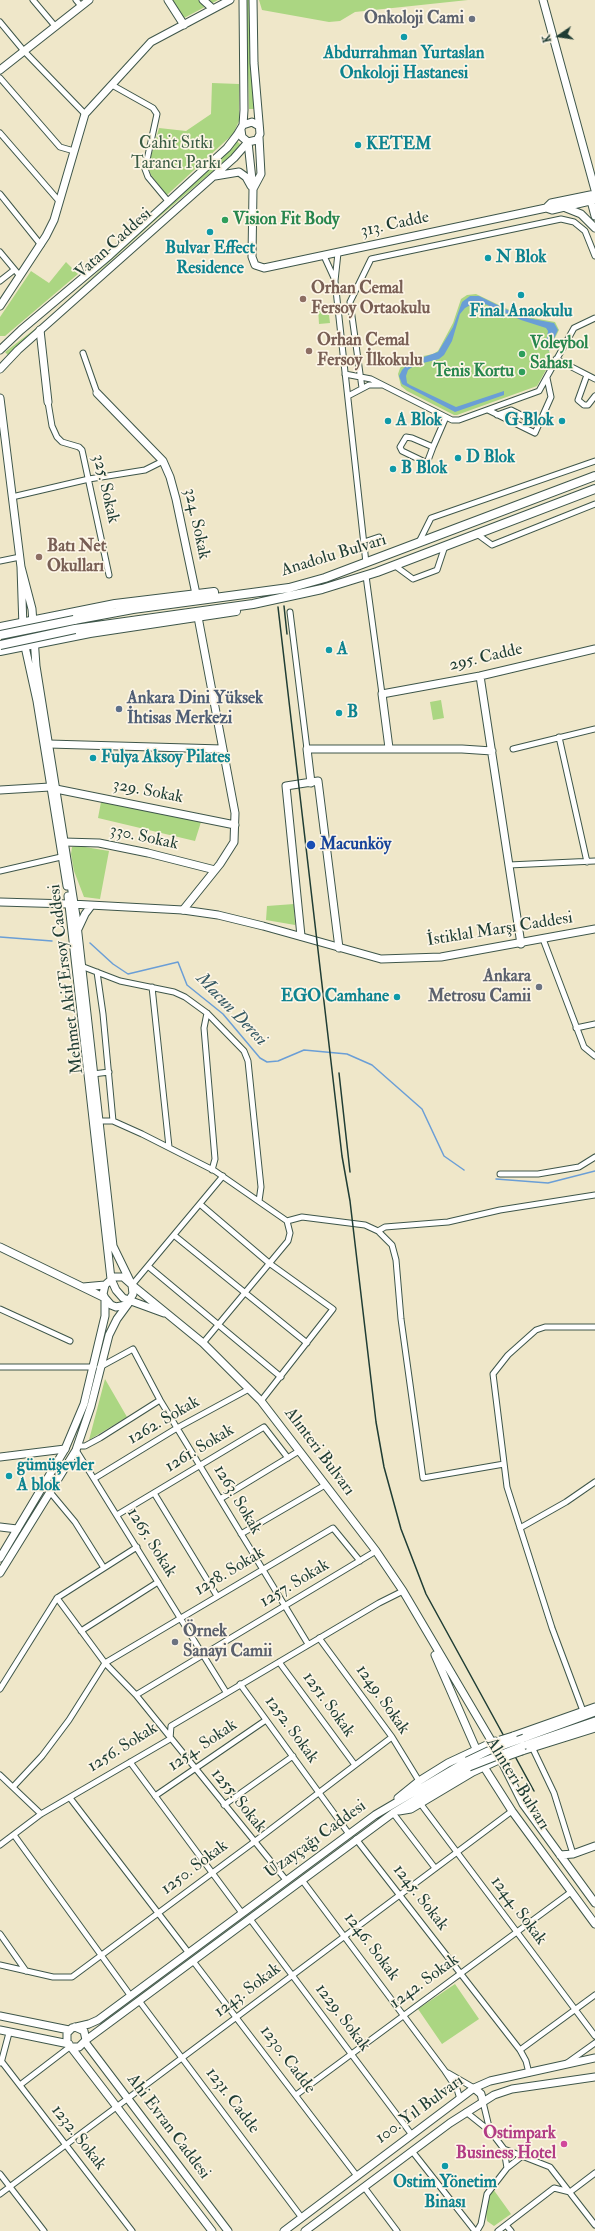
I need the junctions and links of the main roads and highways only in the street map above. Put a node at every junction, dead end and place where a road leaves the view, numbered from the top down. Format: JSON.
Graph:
{"nodes":[{"id":1,"x":89,"y":0,"type":"edge"},
{"id":2,"x":168,"y":0,"type":"edge"},
{"id":3,"x":203,"y":0,"type":"edge"},
{"id":4,"x":230,"y":0,"type":"edge"},
{"id":5,"x":243,"y":0,"type":"edge"},
{"id":6,"x":253,"y":0,"type":"edge"},
{"id":7,"x":543,"y":0,"type":"edge"},
{"id":8,"x":213,"y":9,"type":"junction"},
{"id":9,"x":184,"y":24,"type":"junction"},
{"id":10,"x":0,"y":70,"type":"edge"},
{"id":11,"x":259,"y":126,"type":"junction"},
{"id":12,"x":242,"y":128,"type":"junction"},
{"id":13,"x":259,"y":137,"type":"junction"},
{"id":14,"x":248,"y":142,"type":"junction"},
{"id":15,"x":213,"y":176,"type":"junction"},
{"id":16,"x":253,"y":190,"type":"junction"},
{"id":17,"x":593,"y":195,"type":"edge"},
{"id":18,"x":564,"y":207,"type":"junction"},
{"id":19,"x":546,"y":208,"type":"junction"},
{"id":20,"x":595,"y":216,"type":"edge"},
{"id":21,"x":595,"y":228,"type":"edge"},
{"id":22,"x":0,"y":306,"type":"edge"},
{"id":23,"x":40,"y":330,"type":"junction"},
{"id":24,"x":0,"y":340,"type":"edge"},
{"id":25,"x":9,"y":342,"type":"junction"},
{"id":26,"x":0,"y":350,"type":"edge"},
{"id":27,"x":0,"y":369,"type":"edge"},
{"id":28,"x":97,"y":393,"type":"road end"},
{"id":29,"x":0,"y":398,"type":"edge"},
{"id":30,"x":0,"y":401,"type":"edge"},
{"id":31,"x":48,"y":402,"type":"road end"},
{"id":32,"x":595,"y":476,"type":"edge"},
{"id":33,"x":595,"y":489,"type":"edge"},
{"id":34,"x":21,"y":567,"type":"junction"},
{"id":35,"x":272,"y":590,"type":"junction"},
{"id":36,"x":196,"y":594,"type":"junction"},
{"id":37,"x":276,"y":600,"type":"junction"},
{"id":38,"x":53,"y":616,"type":"junction"},
{"id":39,"x":198,"y":617,"type":"junction"},
{"id":40,"x":34,"y":620,"type":"junction"},
{"id":41,"x":22,"y":622,"type":"junction"},
{"id":42,"x":0,"y":627,"type":"edge"},
{"id":43,"x":0,"y":635,"type":"edge"},
{"id":44,"x":58,"y":639,"type":"junction"},
{"id":45,"x":35,"y":643,"type":"junction"},
{"id":46,"x":0,"y":645,"type":"edge"},
{"id":47,"x":24,"y":645,"type":"junction"},
{"id":48,"x":595,"y":649,"type":"edge"},
{"id":49,"x":0,"y":651,"type":"edge"},
{"id":50,"x":480,"y":676,"type":"junction"},
{"id":51,"x":49,"y":744,"type":"junction"},
{"id":52,"x":389,"y":748,"type":"junction"},
{"id":53,"x":222,"y":749,"type":"junction"},
{"id":54,"x":492,"y":751,"type":"junction"},
{"id":55,"x":311,"y":783,"type":"junction"},
{"id":56,"x":53,"y":788,"type":"junction"},
{"id":57,"x":0,"y":790,"type":"edge"},
{"id":58,"x":234,"y":825,"type":"junction"},
{"id":59,"x":64,"y":842,"type":"junction"},
{"id":60,"x":215,"y":870,"type":"junction"},
{"id":61,"x":0,"y":902,"type":"edge"},
{"id":62,"x":71,"y":904,"type":"junction"},
{"id":63,"x":90,"y":906,"type":"junction"},
{"id":64,"x":183,"y":910,"type":"junction"},
{"id":65,"x":84,"y":914,"type":"junction"},
{"id":66,"x":73,"y":915,"type":"junction"},
{"id":67,"x":78,"y":929,"type":"junction"},
{"id":68,"x":595,"y":929,"type":"edge"},
{"id":69,"x":301,"y":936,"type":"junction"},
{"id":70,"x":521,"y":944,"type":"junction"},
{"id":71,"x":339,"y":948,"type":"junction"},
{"id":72,"x":0,"y":1247,"type":"edge"},
{"id":73,"x":108,"y":1263,"type":"junction"},
{"id":74,"x":111,"y":1279,"type":"junction"},
{"id":75,"x":105,"y":1285,"type":"junction"},
{"id":76,"x":132,"y":1285,"type":"junction"},
{"id":77,"x":83,"y":1287,"type":"junction"},
{"id":78,"x":105,"y":1298,"type":"junction"},
{"id":79,"x":130,"y":1302,"type":"junction"},
{"id":80,"x":168,"y":1314,"type":"junction"},
{"id":81,"x":104,"y":1338,"type":"junction"},
{"id":82,"x":97,"y":1367,"type":"junction"},
{"id":83,"x":77,"y":1448,"type":"junction"},
{"id":84,"x":65,"y":1450,"type":"junction"},
{"id":85,"x":0,"y":1457,"type":"edge"},
{"id":86,"x":0,"y":1527,"type":"edge"},
{"id":87,"x":17,"y":1530,"type":"junction"},
{"id":88,"x":25,"y":1533,"type":"junction"},
{"id":89,"x":0,"y":1558,"type":"edge"},
{"id":90,"x":0,"y":1573,"type":"edge"},
{"id":91,"x":423,"y":1627,"type":"junction"},
{"id":92,"x":595,"y":1707,"type":"edge"},
{"id":93,"x":595,"y":1712,"type":"edge"},
{"id":94,"x":595,"y":1721,"type":"edge"},
{"id":95,"x":594,"y":1728,"type":"edge"},
{"id":96,"x":595,"y":1736,"type":"edge"},
{"id":97,"x":492,"y":1742,"type":"junction"},
{"id":98,"x":523,"y":1744,"type":"junction"},
{"id":99,"x":476,"y":1748,"type":"junction"},
{"id":100,"x":500,"y":1760,"type":"junction"},
{"id":101,"x":468,"y":1764,"type":"junction"},
{"id":102,"x":484,"y":1767,"type":"junction"},
{"id":103,"x":390,"y":1805,"type":"junction"},
{"id":104,"x":393,"y":1813,"type":"junction"},
{"id":105,"x":595,"y":1846,"type":"edge"},
{"id":106,"x":573,"y":1854,"type":"junction"},
{"id":107,"x":560,"y":1855,"type":"junction"},
{"id":108,"x":566,"y":1863,"type":"junction"},
{"id":109,"x":595,"y":1903,"type":"edge"},
{"id":110,"x":595,"y":1924,"type":"edge"},
{"id":111,"x":0,"y":2016,"type":"edge"},
{"id":112,"x":72,"y":2029,"type":"junction"},
{"id":113,"x":0,"y":2030,"type":"edge"},
{"id":114,"x":85,"y":2041,"type":"junction"},
{"id":115,"x":71,"y":2046,"type":"junction"},
{"id":116,"x":595,"y":2058,"type":"edge"},
{"id":117,"x":595,"y":2076,"type":"edge"},
{"id":118,"x":474,"y":2088,"type":"junction"},
{"id":119,"x":460,"y":2099,"type":"junction"},
{"id":120,"x":483,"y":2102,"type":"junction"},
{"id":121,"x":466,"y":2112,"type":"junction"},
{"id":122,"x":308,"y":2230,"type":"edge"},
{"id":123,"x":212,"y":2231,"type":"edge"},
{"id":124,"x":228,"y":2231,"type":"edge"},
{"id":125,"x":284,"y":2231,"type":"edge"}],
"edges":[{"from":1,"to":10,"type":"main road"},
{"from":2,"to":9,"type":"main road"},
{"from":3,"to":8,"type":"main road"},
{"from":4,"to":8,"type":"main road"},
{"from":5,"to":12,"type":"main road"},
{"from":6,"to":11,"type":"main road"},
{"from":7,"to":17,"type":"main road"},
{"from":8,"to":9,"type":"main road"},
{"from":9,"to":22,"type":"main road"},
{"from":11,"to":12,"type":"main road"},
{"from":11,"to":13,"type":"main road"},
{"from":12,"to":14,"type":"main road"},
{"from":12,"to":25,"type":"main road","name":"Vatan Caddesi"},
{"from":13,"to":14,"type":"main road","name":"Vatan Caddesi"},
{"from":13,"to":16,"type":"main road","name":"313. Cadde"},
{"from":14,"to":15,"type":"main road","name":"Vatan Caddesi"},
{"from":14,"to":16,"type":"main road","name":"313. Cadde"},
{"from":15,"to":16,"type":"main road"},
{"from":15,"to":23,"type":"main road","name":"Vatan Caddesi"},
{"from":16,"to":19,"type":"main road","name":"313. Cadde"},
{"from":17,"to":18,"type":"main road","name":"313. Cadde"},
{"from":17,"to":19,"type":"main road","name":"313. Cadde"},
{"from":17,"to":20,"type":"main road"},
{"from":18,"to":19,"type":"main road","name":"313. Cadde"},
{"from":18,"to":21,"type":"main road"},
{"from":23,"to":27,"type":"main road","name":"Vatan Caddesi"},
{"from":23,"to":31,"type":"main road"},
{"from":24,"to":25,"type":"main road"},
{"from":25,"to":26,"type":"main road","name":"Vatan Caddesi"},
{"from":28,"to":36,"type":"main road","name":"324. Sokak"},
{"from":29,"to":30,"type":"main road"},
{"from":30,"to":34,"type":"main road"},
{"from":32,"to":35,"type":"main road","name":"Anadolu Bulvarı"},
{"from":33,"to":37,"type":"main road","name":"Anadolu Bulvarı"},
{"from":34,"to":40,"type":"main road","name":"Mehmet Akif Ersoy Caddesi"},
{"from":34,"to":41,"type":"main road","name":"Mehmet Akif Ersoy Caddesi"},
{"from":35,"to":36,"type":"main road"},
{"from":35,"to":43,"type":"main road","name":"Anadolu Bulvarı","bridge":true},
{"from":36,"to":38,"type":"main road"},
{"from":37,"to":39,"type":"main road"},
{"from":37,"to":46,"type":"main road","name":"Anadolu Bulvarı","bridge":true},
{"from":38,"to":40,"type":"main road"},
{"from":38,"to":44,"type":"main road"},
{"from":39,"to":44,"type":"main road"},
{"from":39,"to":53,"type":"main road"},
{"from":40,"to":41,"type":"main road"},
{"from":40,"to":45,"type":"main road","name":"Mehmet Akif Ersoy Caddesi"},
{"from":41,"to":42,"type":"main road"},
{"from":41,"to":47,"type":"main road","name":"Mehmet Akif Ersoy Caddesi"},
{"from":44,"to":45,"type":"main road"},
{"from":45,"to":47,"type":"main road"},
{"from":45,"to":51,"type":"main road","name":"Mehmet Akif Ersoy Caddesi"},
{"from":47,"to":49,"type":"main road"},
{"from":47,"to":56,"type":"main road","name":"Mehmet Akif Ersoy Caddesi"},
{"from":48,"to":50,"type":"main road","name":"295. Cadde"},
{"from":50,"to":52,"type":"main road","name":"295. Cadde"},
{"from":50,"to":54,"type":"main road"},
{"from":51,"to":53,"type":"main road"},
{"from":51,"to":56,"type":"main road","name":"Mehmet Akif Ersoy Caddesi"},
{"from":52,"to":54,"type":"main road"},
{"from":52,"to":55,"type":"main road"},
{"from":53,"to":58,"type":"main road"},
{"from":54,"to":70,"type":"main road"},
{"from":55,"to":69,"type":"main road"},
{"from":55,"to":71,"type":"main road"},
{"from":56,"to":57,"type":"main road","name":"329. Sokak"},
{"from":56,"to":58,"type":"main road","name":"329. Sokak"},
{"from":56,"to":59,"type":"main road","name":"Mehmet Akif Ersoy Caddesi"},
{"from":56,"to":62,"type":"main road","name":"Mehmet Akif Ersoy Caddesi"},
{"from":58,"to":60,"type":"main road"},
{"from":59,"to":60,"type":"main road","name":"330. Sokak"},
{"from":59,"to":62,"type":"main road","name":"Mehmet Akif Ersoy Caddesi"},
{"from":60,"to":64,"type":"main road"},
{"from":61,"to":62,"type":"main road","name":"İstiklal Marşı Caddesi"},
{"from":62,"to":63,"type":"main road","name":"İstiklal Marşı Caddesi"},
{"from":62,"to":66,"type":"main road","name":"Mehmet Akif Ersoy Caddesi"},
{"from":63,"to":64,"type":"main road","name":"İstiklal Marşı Caddesi"},
{"from":63,"to":65,"type":"main road"},
{"from":64,"to":69,"type":"main road","name":"İstiklal Marşı Caddesi"},
{"from":65,"to":66,"type":"main road"},
{"from":65,"to":67,"type":"main road"},
{"from":66,"to":67,"type":"main road","name":"Mehmet Akif Ersoy Caddesi"},
{"from":66,"to":73,"type":"main road","name":"Mehmet Akif Ersoy Caddesi"},
{"from":67,"to":76,"type":"main road","name":"Mehmet Akif Ersoy Caddesi"},
{"from":68,"to":70,"type":"main road","name":"İstiklal Marşı Caddesi"},
{"from":69,"to":71,"type":"main road","name":"İstiklal Marşı Caddesi"},
{"from":70,"to":71,"type":"main road","name":"İstiklal Marşı Caddesi"},
{"from":72,"to":77,"type":"main road"},
{"from":73,"to":74,"type":"main road","name":"Mehmet Akif Ersoy Caddesi"},
{"from":73,"to":75,"type":"main road","name":"Mehmet Akif Ersoy Caddesi"},
{"from":74,"to":75,"type":"main road"},
{"from":74,"to":76,"type":"main road"},
{"from":74,"to":79,"type":"main road","name":"Mehmet Akif Ersoy Caddesi"},
{"from":75,"to":77,"type":"main road"},
{"from":75,"to":78,"type":"main road","name":"Mehmet Akif Ersoy Caddesi"},
{"from":76,"to":79,"type":"main road"},
{"from":76,"to":80,"type":"main road","name":"Alınteri Bulvarı"},
{"from":77,"to":78,"type":"main road"},
{"from":78,"to":79,"type":"main road"},
{"from":78,"to":81,"type":"main road"},
{"from":79,"to":80,"type":"main road","name":"Alınteri Bulvarı"},
{"from":79,"to":81,"type":"main road"},
{"from":80,"to":91,"type":"main road","name":"Alınteri Bulvarı"},
{"from":81,"to":82,"type":"main road"},
{"from":82,"to":83,"type":"main road"},
{"from":82,"to":84,"type":"main road"},
{"from":83,"to":84,"type":"main road"},
{"from":83,"to":88,"type":"main road"},
{"from":84,"to":85,"type":"main road"},
{"from":84,"to":87,"type":"main road"},
{"from":86,"to":87,"type":"main road"},
{"from":87,"to":88,"type":"main road"},
{"from":87,"to":89,"type":"main road"},
{"from":88,"to":90,"type":"main road"},
{"from":91,"to":97,"type":"main road","name":"Alınteri Bulvarı"},
{"from":91,"to":99,"type":"main road","name":"Alınteri Bulvarı"},
{"from":92,"to":97,"type":"main road","bridge":true},
{"from":93,"to":98,"type":"main road","name":"Uzayçağı Caddesi"},
{"from":94,"to":98,"type":"main road","name":"Uzayçağı Caddesi"},
{"from":95,"to":96,"type":"main road"},
{"from":95,"to":98,"type":"main road"},
{"from":97,"to":99,"type":"main road"},
{"from":97,"to":100,"type":"main road","name":"Alınteri Bulvarı"},
{"from":98,"to":100,"type":"main road","bridge":true},
{"from":98,"to":101,"type":"main road","name":"Uzayçağı Caddesi","bridge":true},
{"from":99,"to":102,"type":"main road","name":"Alınteri Bulvarı"},
{"from":99,"to":103,"type":"main road"},
{"from":100,"to":102,"type":"main road"},
{"from":100,"to":107,"type":"main road","name":"Alınteri Bulvarı"},
{"from":101,"to":103,"type":"main road","name":"Uzayçağı Caddesi"},
{"from":101,"to":104,"type":"main road","name":"Uzayçağı Caddesi"},
{"from":102,"to":104,"type":"main road"},
{"from":102,"to":110,"type":"main road","name":"Alınteri Bulvarı"},
{"from":103,"to":112,"type":"main road","name":"Uzayçağı Caddesi"},
{"from":104,"to":114,"type":"main road","name":"Uzayçağı Caddesi"},
{"from":105,"to":106,"type":"main road"},
{"from":106,"to":107,"type":"main road"},
{"from":106,"to":108,"type":"main road"},
{"from":107,"to":108,"type":"main road","name":"Alınteri Bulvarı"},
{"from":108,"to":109,"type":"main road","name":"Alınteri Bulvarı"},
{"from":111,"to":112,"type":"main road","name":"Uzayçağı Caddesi"},
{"from":112,"to":114,"type":"main road"},
{"from":112,"to":115,"type":"main road"},
{"from":113,"to":115,"type":"main road"},
{"from":114,"to":115,"type":"main road"},
{"from":114,"to":124,"type":"main road","name":"Ahi Evran Caddesi"},
{"from":115,"to":123,"type":"main road","name":"Ahi Evran Caddesi"},
{"from":116,"to":118,"type":"main road","name":"100. Yıl Bulvarı"},
{"from":117,"to":120,"type":"main road","name":"100. Yıl Bulvarı"},
{"from":118,"to":119,"type":"main road","name":"100. Yıl Bulvarı"},
{"from":118,"to":120,"type":"main road"},
{"from":119,"to":121,"type":"main road"},
{"from":119,"to":125,"type":"main road","name":"100. Yıl Bulvarı"},
{"from":120,"to":121,"type":"main road","name":"100. Yıl Bulvarı"},
{"from":121,"to":122,"type":"main road","name":"100. Yıl Bulvarı"}]}
